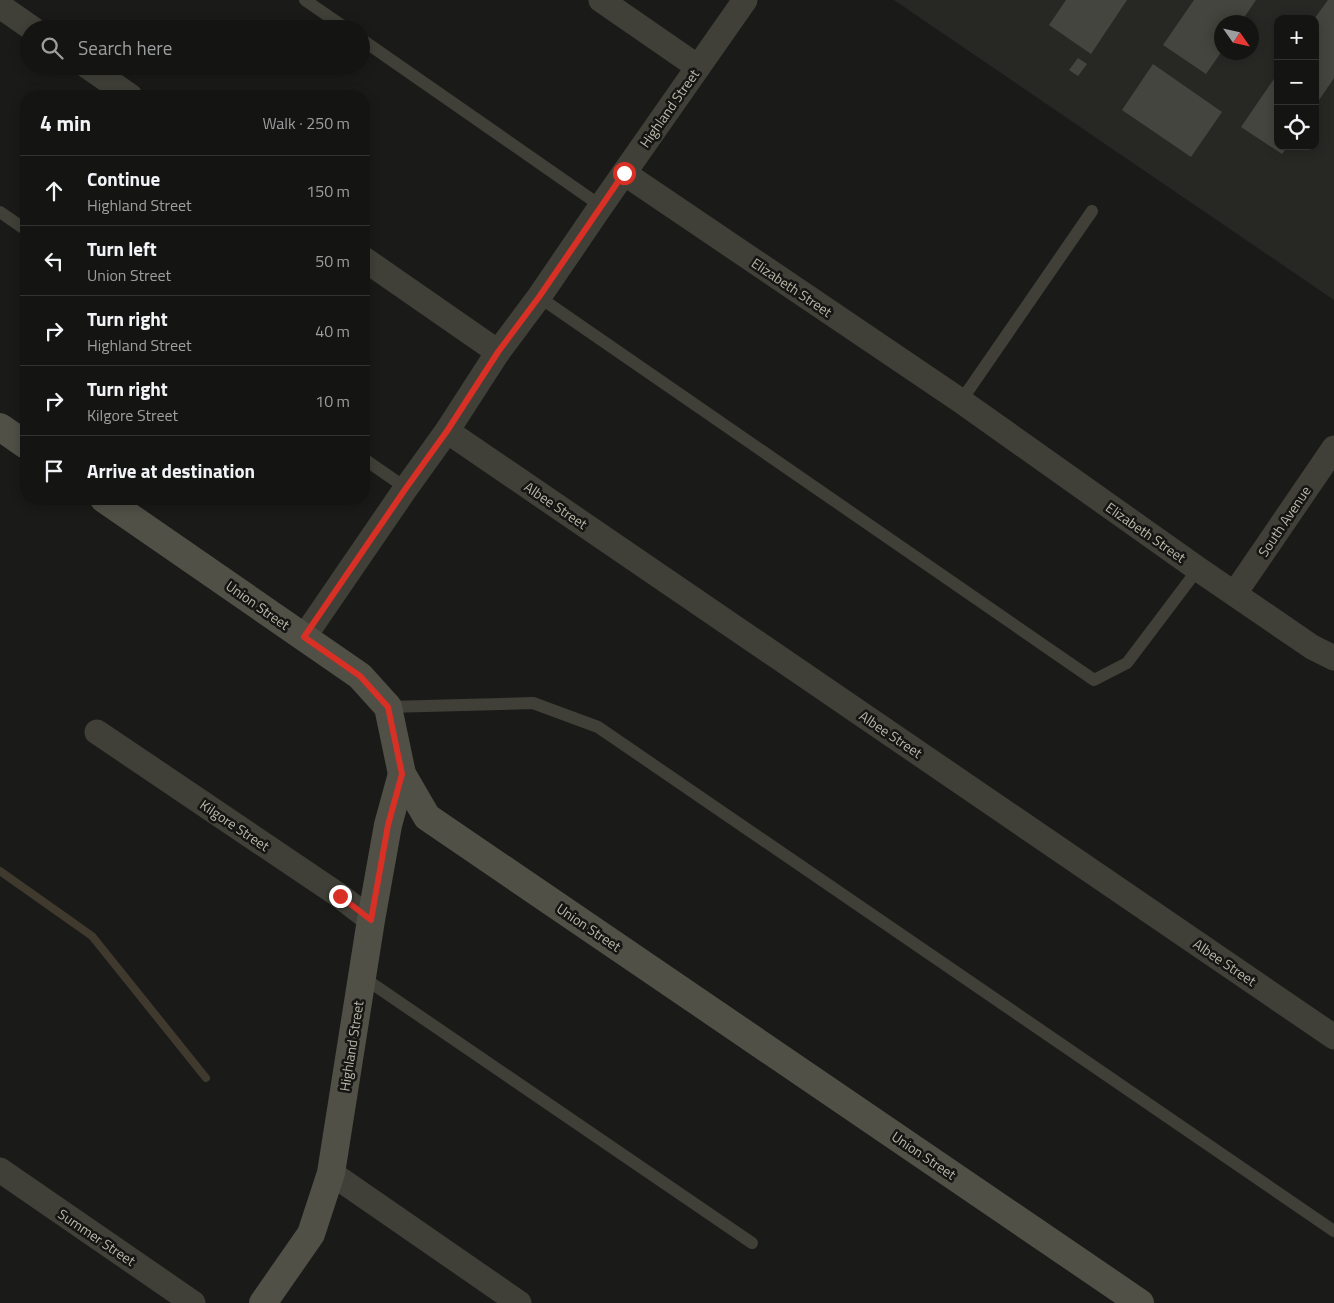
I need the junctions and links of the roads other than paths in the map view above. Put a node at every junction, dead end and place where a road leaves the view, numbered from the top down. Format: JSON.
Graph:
{"nodes":[{"id":1,"x":305,"y":0,"type":"edge"},
{"id":2,"x":601,"y":0,"type":"edge"},
{"id":3,"x":745,"y":0,"type":"edge"},
{"id":4,"x":0,"y":6,"type":"edge"},
{"id":5,"x":20,"y":20,"type":"edge"},
{"id":6,"x":334,"y":20,"type":"edge"},
{"id":7,"x":370,"y":45,"type":"edge"},
{"id":8,"x":698,"y":67,"type":"junction"},
{"id":9,"x":99,"y":75,"type":"edge"},
{"id":10,"x":121,"y":90,"type":"edge"},
{"id":11,"x":624,"y":173,"type":"junction"},
{"id":12,"x":601,"y":206,"type":"junction"},
{"id":13,"x":1092,"y":211,"type":"dead end"},
{"id":14,"x":0,"y":212,"type":"edge"},
{"id":15,"x":20,"y":226,"type":"edge"},
{"id":16,"x":370,"y":263,"type":"edge"},
{"id":17,"x":539,"y":297,"type":"junction"},
{"id":18,"x":498,"y":352,"type":"junction"},
{"id":19,"x":961,"y":401,"type":"junction"},
{"id":20,"x":0,"y":427,"type":"edge"},
{"id":21,"x":447,"y":431,"type":"junction"},
{"id":22,"x":20,"y":441,"type":"edge"},
{"id":23,"x":1334,"y":448,"type":"edge"},
{"id":24,"x":370,"y":463,"type":"edge"},
{"id":25,"x":406,"y":488,"type":"junction"},
{"id":26,"x":113,"y":505,"type":"edge"},
{"id":27,"x":1198,"y":569,"type":"junction"},
{"id":28,"x":1235,"y":593,"type":"junction"},
{"id":29,"x":304,"y":637,"type":"junction"},
{"id":30,"x":1334,"y":658,"type":"edge"},
{"id":31,"x":388,"y":707,"type":"junction"},
{"id":32,"x":97,"y":732,"type":"dead end"},
{"id":33,"x":402,"y":774,"type":"junction"},
{"id":34,"x":371,"y":920,"type":"junction"},
{"id":35,"x":362,"y":976,"type":"junction"},
{"id":36,"x":1334,"y":1037,"type":"edge"},
{"id":37,"x":0,"y":1170,"type":"edge"},
{"id":38,"x":331,"y":1173,"type":"junction"},
{"id":39,"x":1334,"y":1231,"type":"edge"},
{"id":40,"x":752,"y":1242,"type":"dead end"},
{"id":41,"x":193,"y":1303,"type":"edge"},
{"id":42,"x":263,"y":1303,"type":"edge"},
{"id":43,"x":519,"y":1303,"type":"edge"},
{"id":44,"x":1140,"y":1303,"type":"edge"}],
"edges":[{"from":1,"to":6,"type":"lane"},
{"from":2,"to":8,"type":"street"},
{"from":3,"to":8,"type":"street","name":"Highland Street"},
{"from":4,"to":5,"type":"street"},
{"from":7,"to":12,"type":"lane"},
{"from":8,"to":11,"type":"street","name":"Highland Street"},
{"from":9,"to":10,"type":"street"},
{"from":11,"to":12,"type":"street","name":"Highland Street"},
{"from":11,"to":19,"type":"street","name":"Elizabeth Street"},
{"from":12,"to":17,"type":"street","name":"Highland Street"},
{"from":13,"to":19,"type":"lane"},
{"from":14,"to":15,"type":"lane"},
{"from":16,"to":18,"type":"street"},
{"from":17,"to":18,"type":"street","name":"Highland Street"},
{"from":17,"to":27,"type":"lane"},
{"from":18,"to":21,"type":"street","name":"Highland Street"},
{"from":19,"to":27,"type":"street","name":"Elizabeth Street"},
{"from":20,"to":22,"type":"street"},
{"from":21,"to":25,"type":"street","name":"Highland Street"},
{"from":21,"to":36,"type":"street","name":"Albee Street"},
{"from":23,"to":28,"type":"street","name":"South Avenue"},
{"from":24,"to":25,"type":"lane"},
{"from":25,"to":29,"type":"street","name":"Highland Street"},
{"from":26,"to":29,"type":"street","name":"Union Street"},
{"from":27,"to":28,"type":"street","name":"Elizabeth Street"},
{"from":28,"to":30,"type":"street","name":"Elizabeth Street"},
{"from":29,"to":31,"type":"street","name":"Union Street"},
{"from":31,"to":33,"type":"street","name":"Union Street"},
{"from":31,"to":39,"type":"lane"},
{"from":32,"to":34,"type":"street","name":"Kilgore Street"},
{"from":33,"to":34,"type":"street","name":"Highland Street"},
{"from":33,"to":44,"type":"street","name":"Union Street"},
{"from":34,"to":35,"type":"street","name":"Highland Street"},
{"from":35,"to":38,"type":"street","name":"Highland Street"},
{"from":35,"to":40,"type":"lane"},
{"from":37,"to":41,"type":"street","name":"Summer Street"},
{"from":38,"to":42,"type":"street","name":"Highland Street"},
{"from":38,"to":43,"type":"street"}]}
